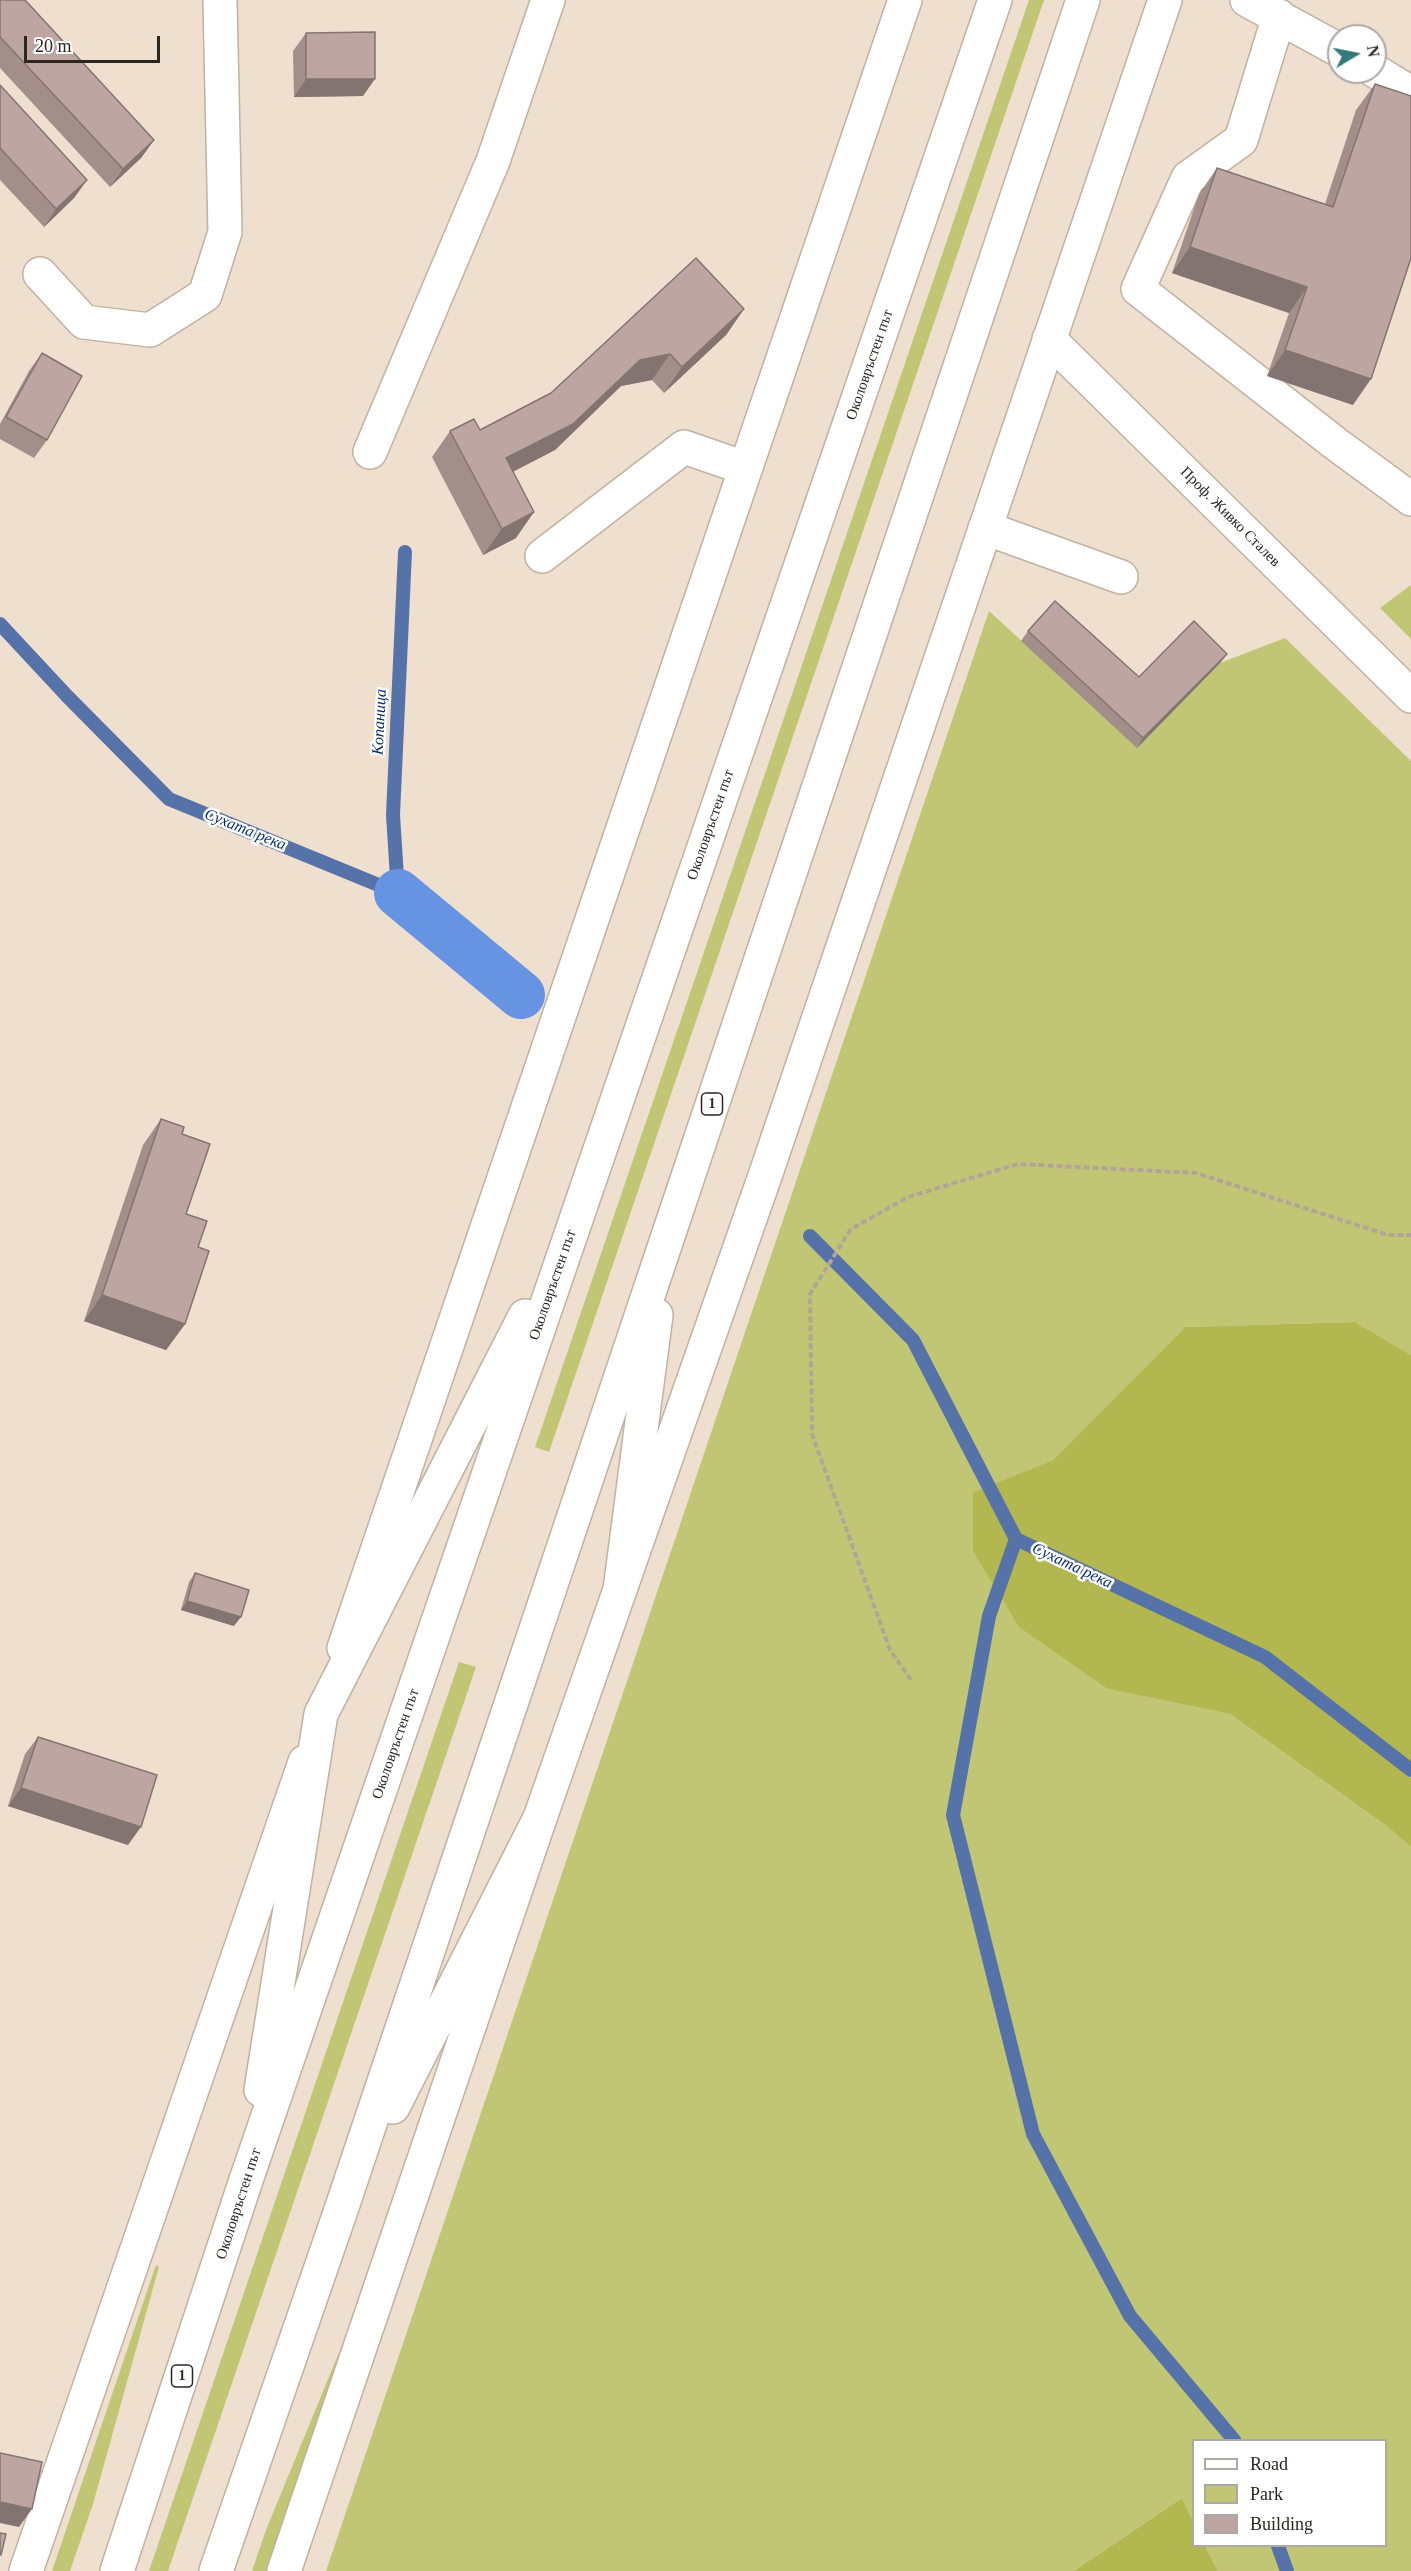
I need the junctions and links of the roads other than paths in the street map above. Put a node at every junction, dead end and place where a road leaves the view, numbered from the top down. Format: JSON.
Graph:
{"nodes":[{"id":1,"x":220,"y":0,"type":"edge"},
{"id":2,"x":548,"y":0,"type":"edge"},
{"id":3,"x":905,"y":0,"type":"edge"},
{"id":4,"x":995,"y":0,"type":"edge"},
{"id":5,"x":1083,"y":0,"type":"edge"},
{"id":6,"x":1165,"y":0,"type":"edge"},
{"id":7,"x":1248,"y":0,"type":"edge"},
{"id":8,"x":1279,"y":16,"type":"junction"},
{"id":9,"x":1327,"y":43,"type":"edge"},
{"id":10,"x":1387,"y":78,"type":"edge"},
{"id":11,"x":1411,"y":93,"type":"edge"},
{"id":12,"x":40,"y":274,"type":"dead end"},
{"id":13,"x":1050,"y":339,"type":"junction"},
{"id":14,"x":370,"y":452,"type":"dead end"},
{"id":15,"x":745,"y":468,"type":"junction"},
{"id":16,"x":1411,"y":497,"type":"edge"},
{"id":17,"x":985,"y":528,"type":"junction"},
{"id":18,"x":542,"y":556,"type":"dead end"},
{"id":19,"x":1121,"y":577,"type":"dead end"},
{"id":20,"x":1411,"y":696,"type":"edge"},
{"id":21,"x":578,"y":1213,"type":"junction"},
{"id":22,"x":666,"y":1240,"type":"junction"},
{"id":23,"x":620,"y":1590,"type":"junction"},
{"id":24,"x":321,"y":1714,"type":"junction"},
{"id":25,"x":540,"y":1818,"type":"junction"},
{"id":26,"x":246,"y":2180,"type":"junction"},
{"id":27,"x":342,"y":2207,"type":"junction"},
{"id":28,"x":26,"y":2571,"type":"edge"},
{"id":29,"x":117,"y":2571,"type":"edge"},
{"id":30,"x":216,"y":2571,"type":"edge"},
{"id":31,"x":284,"y":2571,"type":"edge"}],
"edges":[{"from":1,"to":12,"type":"main road"},
{"from":2,"to":14,"type":"main road"},
{"from":3,"to":15,"type":"main road"},
{"from":4,"to":21,"type":"main road","name":"Околовръстен път","number":"1"},
{"from":5,"to":22,"type":"main road","number":"1"},
{"from":6,"to":13,"type":"main road"},
{"from":7,"to":8,"type":"main road"},
{"from":8,"to":9,"type":"main road"},
{"from":8,"to":16,"type":"main road"},
{"from":10,"to":11,"type":"main road"},
{"from":13,"to":17,"type":"main road"},
{"from":13,"to":20,"type":"main road","name":"Проф. Живко Сталев"},
{"from":15,"to":18,"type":"main road"},
{"from":15,"to":24,"type":"main road"},
{"from":17,"to":19,"type":"main road"},
{"from":17,"to":23,"type":"main road"},
{"from":21,"to":24,"type":"main road"},
{"from":21,"to":26,"type":"main road","name":"Околовръстен път","number":"1"},
{"from":22,"to":23,"type":"main road"},
{"from":22,"to":27,"type":"main road","number":"1"},
{"from":23,"to":25,"type":"main road"},
{"from":24,"to":26,"type":"main road"},
{"from":24,"to":28,"type":"main road"},
{"from":25,"to":27,"type":"main road"},
{"from":25,"to":31,"type":"main road"},
{"from":26,"to":29,"type":"main road","name":"Околовръстен път","number":"1"},
{"from":27,"to":30,"type":"main road","number":"1"}]}
